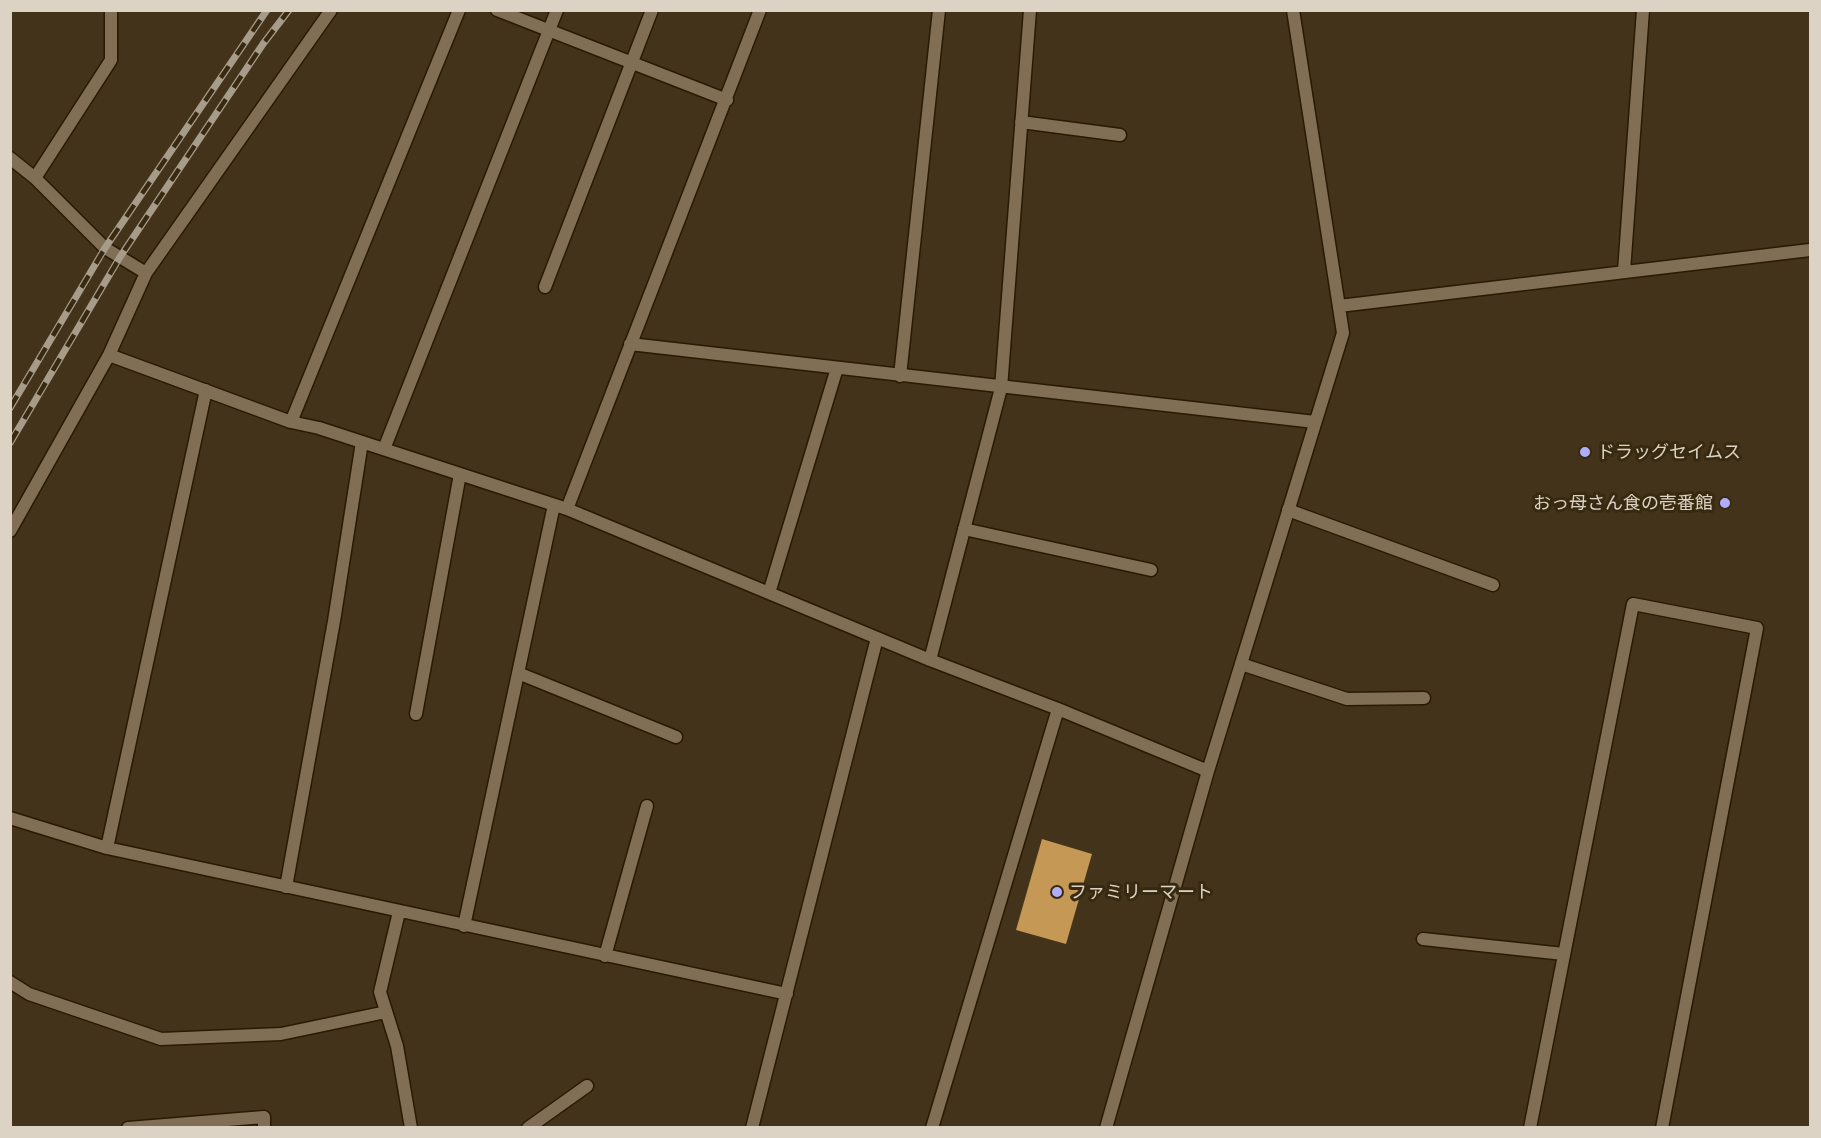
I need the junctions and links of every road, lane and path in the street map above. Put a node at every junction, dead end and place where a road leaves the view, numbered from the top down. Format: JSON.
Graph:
{"nodes":[{"id":1,"x":111,"y":10,"type":"edge"},
{"id":2,"x":331,"y":10,"type":"edge"},
{"id":3,"x":459,"y":10,"type":"edge"},
{"id":4,"x":497,"y":10,"type":"edge"},
{"id":5,"x":557,"y":10,"type":"edge"},
{"id":6,"x":652,"y":10,"type":"edge"},
{"id":7,"x":760,"y":10,"type":"edge"},
{"id":8,"x":939,"y":10,"type":"edge"},
{"id":9,"x":1030,"y":10,"type":"edge"},
{"id":10,"x":1293,"y":10,"type":"edge"},
{"id":11,"x":1644,"y":10,"type":"edge"},
{"id":12,"x":549,"y":31,"type":"junction"},
{"id":13,"x":631,"y":63,"type":"junction"},
{"id":14,"x":727,"y":100,"type":"junction"},
{"id":15,"x":1021,"y":122,"type":"junction"},
{"id":16,"x":1120,"y":135,"type":"dead end"},
{"id":17,"x":10,"y":158,"type":"edge"},
{"id":18,"x":34,"y":178,"type":"junction"},
{"id":19,"x":1810,"y":250,"type":"edge"},
{"id":20,"x":1624,"y":271,"type":"junction"},
{"id":21,"x":146,"y":273,"type":"junction"},
{"id":22,"x":545,"y":287,"type":"dead end"},
{"id":23,"x":1339,"y":306,"type":"junction"},
{"id":24,"x":630,"y":344,"type":"junction"},
{"id":25,"x":109,"y":355,"type":"junction"},
{"id":26,"x":837,"y":368,"type":"junction"},
{"id":27,"x":900,"y":376,"type":"junction"},
{"id":28,"x":1001,"y":388,"type":"junction"},
{"id":29,"x":206,"y":390,"type":"junction"},
{"id":30,"x":291,"y":422,"type":"junction"},
{"id":31,"x":1315,"y":422,"type":"junction"},
{"id":32,"x":362,"y":442,"type":"junction"},
{"id":33,"x":384,"y":449,"type":"junction"},
{"id":34,"x":460,"y":474,"type":"junction"},
{"id":35,"x":554,"y":505,"type":"junction"},
{"id":36,"x":567,"y":509,"type":"junction"},
{"id":37,"x":1288,"y":510,"type":"junction"},
{"id":38,"x":964,"y":529,"type":"junction"},
{"id":39,"x":10,"y":531,"type":"edge"},
{"id":40,"x":1151,"y":570,"type":"dead end"},
{"id":41,"x":1493,"y":585,"type":"dead end"},
{"id":42,"x":770,"y":593,"type":"junction"},
{"id":43,"x":877,"y":638,"type":"junction"},
{"id":44,"x":930,"y":660,"type":"junction"},
{"id":45,"x":1240,"y":664,"type":"junction"},
{"id":46,"x":518,"y":673,"type":"junction"},
{"id":47,"x":1424,"y":698,"type":"dead end"},
{"id":48,"x":1058,"y":709,"type":"junction"},
{"id":49,"x":416,"y":714,"type":"dead end"},
{"id":50,"x":676,"y":737,"type":"dead end"},
{"id":51,"x":1208,"y":771,"type":"junction"},
{"id":52,"x":646,"y":806,"type":"dead end"},
{"id":53,"x":10,"y":818,"type":"edge"},
{"id":54,"x":107,"y":848,"type":"junction"},
{"id":55,"x":286,"y":887,"type":"junction"},
{"id":56,"x":399,"y":912,"type":"junction"},
{"id":57,"x":464,"y":926,"type":"junction"},
{"id":58,"x":1423,"y":939,"type":"dead end"},
{"id":59,"x":1564,"y":954,"type":"junction"},
{"id":60,"x":605,"y":956,"type":"junction"},
{"id":61,"x":10,"y":982,"type":"edge"},
{"id":62,"x":787,"y":994,"type":"junction"},
{"id":63,"x":386,"y":1012,"type":"junction"},
{"id":64,"x":587,"y":1086,"type":"dead end"},
{"id":65,"x":128,"y":1128,"type":"edge"},
{"id":66,"x":264,"y":1128,"type":"edge"},
{"id":67,"x":411,"y":1128,"type":"edge"},
{"id":68,"x":528,"y":1128,"type":"edge"},
{"id":69,"x":752,"y":1128,"type":"edge"},
{"id":70,"x":932,"y":1128,"type":"edge"},
{"id":71,"x":1107,"y":1128,"type":"edge"},
{"id":72,"x":1530,"y":1128,"type":"edge"},
{"id":73,"x":1662,"y":1128,"type":"edge"}],
"edges":[{"from":1,"to":18,"type":"street"},
{"from":2,"to":21,"type":"street"},
{"from":3,"to":30,"type":"street"},
{"from":4,"to":12,"type":"street"},
{"from":5,"to":12,"type":"street"},
{"from":6,"to":13,"type":"street"},
{"from":7,"to":14,"type":"street"},
{"from":8,"to":27,"type":"street"},
{"from":9,"to":15,"type":"street"},
{"from":10,"to":23,"type":"street"},
{"from":11,"to":20,"type":"street"},
{"from":12,"to":13,"type":"street"},
{"from":12,"to":33,"type":"street"},
{"from":13,"to":14,"type":"street"},
{"from":13,"to":22,"type":"street"},
{"from":14,"to":24,"type":"street"},
{"from":15,"to":16,"type":"street"},
{"from":15,"to":28,"type":"street"},
{"from":17,"to":18,"type":"street"},
{"from":18,"to":21,"type":"street"},
{"from":19,"to":20,"type":"street"},
{"from":20,"to":23,"type":"street"},
{"from":21,"to":25,"type":"street"},
{"from":23,"to":31,"type":"street"},
{"from":24,"to":26,"type":"street"},
{"from":24,"to":36,"type":"street"},
{"from":25,"to":29,"type":"street"},
{"from":25,"to":39,"type":"street"},
{"from":26,"to":27,"type":"street"},
{"from":26,"to":42,"type":"street"},
{"from":27,"to":28,"type":"street"},
{"from":28,"to":31,"type":"street"},
{"from":28,"to":38,"type":"street"},
{"from":29,"to":30,"type":"street"},
{"from":29,"to":54,"type":"street"},
{"from":30,"to":32,"type":"street"},
{"from":31,"to":37,"type":"street"},
{"from":32,"to":33,"type":"street"},
{"from":32,"to":55,"type":"street"},
{"from":33,"to":34,"type":"street"},
{"from":34,"to":35,"type":"street"},
{"from":34,"to":49,"type":"street"},
{"from":35,"to":36,"type":"street"},
{"from":35,"to":46,"type":"street"},
{"from":36,"to":42,"type":"street"},
{"from":37,"to":41,"type":"street"},
{"from":37,"to":45,"type":"street"},
{"from":38,"to":40,"type":"street"},
{"from":38,"to":44,"type":"street"},
{"from":42,"to":43,"type":"street"},
{"from":43,"to":44,"type":"street"},
{"from":43,"to":62,"type":"street"},
{"from":44,"to":48,"type":"street"},
{"from":45,"to":47,"type":"street"},
{"from":45,"to":51,"type":"street"},
{"from":46,"to":50,"type":"street"},
{"from":46,"to":57,"type":"street"},
{"from":48,"to":51,"type":"street"},
{"from":48,"to":70,"type":"street"},
{"from":51,"to":71,"type":"street"},
{"from":52,"to":60,"type":"street"},
{"from":53,"to":54,"type":"street"},
{"from":54,"to":55,"type":"street"},
{"from":55,"to":56,"type":"street"},
{"from":56,"to":57,"type":"street"},
{"from":56,"to":63,"type":"street"},
{"from":57,"to":60,"type":"street"},
{"from":58,"to":59,"type":"street"},
{"from":59,"to":72,"type":"street"},
{"from":59,"to":73,"type":"street"},
{"from":60,"to":62,"type":"street"},
{"from":61,"to":63,"type":"street"},
{"from":62,"to":69,"type":"street"},
{"from":63,"to":67,"type":"street"},
{"from":64,"to":68,"type":"street"},
{"from":65,"to":66,"type":"street"}]}
